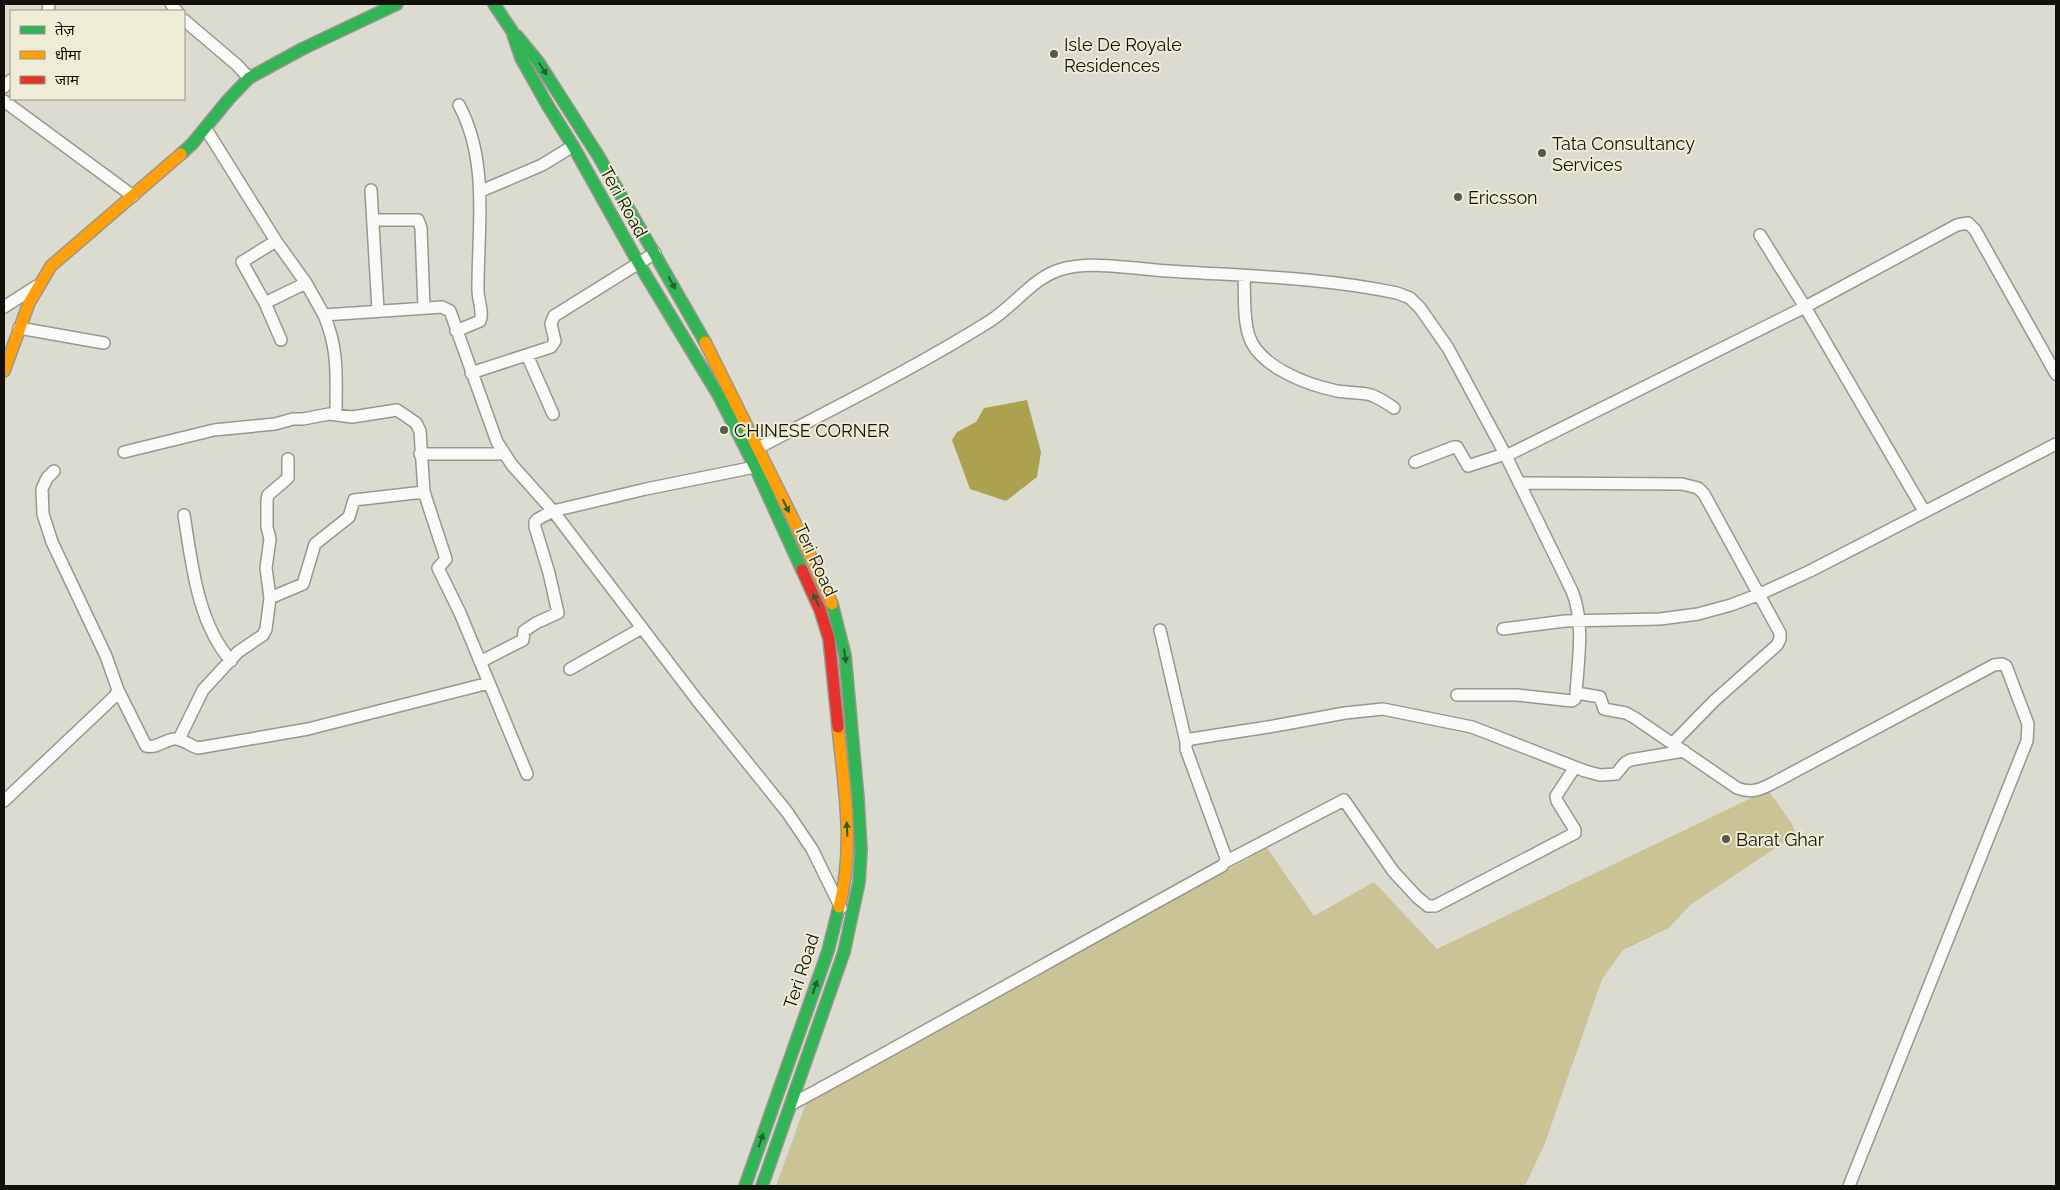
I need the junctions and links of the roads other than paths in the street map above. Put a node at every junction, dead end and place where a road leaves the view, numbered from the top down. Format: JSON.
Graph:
{"nodes":[{"id":1,"x":397,"y":4,"type":"edge"},
{"id":2,"x":494,"y":4,"type":"edge"},
{"id":3,"x":185,"y":21,"type":"edge"},
{"id":4,"x":512,"y":31,"type":"junction"},
{"id":5,"x":249,"y":78,"type":"junction"},
{"id":6,"x":4,"y":101,"type":"edge"},
{"id":7,"x":460,"y":105,"type":"dead end"},
{"id":8,"x":206,"y":129,"type":"junction"},
{"id":9,"x":573,"y":146,"type":"junction"},
{"id":10,"x":372,"y":190,"type":"dead end"},
{"id":11,"x":481,"y":191,"type":"junction"},
{"id":12,"x":133,"y":196,"type":"junction"},
{"id":13,"x":374,"y":220,"type":"junction"},
{"id":14,"x":1760,"y":235,"type":"dead end"},
{"id":15,"x":276,"y":241,"type":"junction"},
{"id":16,"x":655,"y":254,"type":"junction"},
{"id":17,"x":638,"y":264,"type":"junction"},
{"id":18,"x":1244,"y":276,"type":"junction"},
{"id":19,"x":306,"y":284,"type":"junction"},
{"id":20,"x":37,"y":286,"type":"junction"},
{"id":21,"x":269,"y":300,"type":"dead end"},
{"id":22,"x":1805,"y":306,"type":"junction"},
{"id":23,"x":4,"y":307,"type":"edge"},
{"id":24,"x":424,"y":308,"type":"junction"},
{"id":25,"x":378,"y":310,"type":"junction"},
{"id":26,"x":324,"y":315,"type":"junction"},
{"id":27,"x":19,"y":328,"type":"junction"},
{"id":28,"x":456,"y":331,"type":"junction"},
{"id":29,"x":281,"y":340,"type":"dead end"},
{"id":30,"x":104,"y":343,"type":"dead end"},
{"id":31,"x":527,"y":355,"type":"junction"},
{"id":32,"x":4,"y":371,"type":"edge"},
{"id":33,"x":471,"y":373,"type":"junction"},
{"id":34,"x":2056,"y":374,"type":"edge"},
{"id":35,"x":1394,"y":408,"type":"dead end"},
{"id":36,"x":552,"y":414,"type":"dead end"},
{"id":37,"x":336,"y":415,"type":"junction"},
{"id":38,"x":2056,"y":444,"type":"edge"},
{"id":39,"x":758,"y":448,"type":"junction"},
{"id":40,"x":124,"y":452,"type":"dead end"},
{"id":41,"x":420,"y":454,"type":"junction"},
{"id":42,"x":504,"y":454,"type":"junction"},
{"id":43,"x":1506,"y":455,"type":"junction"},
{"id":44,"x":288,"y":459,"type":"dead end"},
{"id":45,"x":1415,"y":462,"type":"dead end"},
{"id":46,"x":755,"y":468,"type":"junction"},
{"id":47,"x":54,"y":471,"type":"dead end"},
{"id":48,"x":1520,"y":483,"type":"junction"},
{"id":49,"x":776,"y":486,"type":"junction"},
{"id":50,"x":424,"y":492,"type":"junction"},
{"id":51,"x":766,"y":492,"type":"junction"},
{"id":52,"x":553,"y":511,"type":"junction"},
{"id":53,"x":1924,"y":511,"type":"junction"},
{"id":54,"x":184,"y":515,"type":"dead end"},
{"id":55,"x":1760,"y":594,"type":"junction"},
{"id":56,"x":270,"y":598,"type":"junction"},
{"id":57,"x":1579,"y":622,"type":"junction"},
{"id":58,"x":642,"y":628,"type":"junction"},
{"id":59,"x":1503,"y":629,"type":"dead end"},
{"id":60,"x":1160,"y":630,"type":"dead end"},
{"id":61,"x":231,"y":662,"type":"junction"},
{"id":62,"x":480,"y":662,"type":"junction"},
{"id":63,"x":570,"y":669,"type":"dead end"},
{"id":64,"x":488,"y":683,"type":"junction"},
{"id":65,"x":118,"y":690,"type":"junction"},
{"id":66,"x":1576,"y":694,"type":"junction"},
{"id":67,"x":1457,"y":696,"type":"dead end"},
{"id":68,"x":179,"y":739,"type":"junction"},
{"id":69,"x":1186,"y":742,"type":"junction"},
{"id":70,"x":1673,"y":743,"type":"junction"},
{"id":71,"x":1684,"y":751,"type":"junction"},
{"id":72,"x":1575,"y":767,"type":"junction"},
{"id":73,"x":527,"y":774,"type":"dead end"},
{"id":74,"x":4,"y":801,"type":"edge"},
{"id":75,"x":1226,"y":862,"type":"junction"},
{"id":76,"x":839,"y":905,"type":"junction"},
{"id":77,"x":851,"y":923,"type":"junction"},
{"id":78,"x":792,"y":1104,"type":"junction"},
{"id":79,"x":745,"y":1186,"type":"edge"},
{"id":80,"x":762,"y":1186,"type":"edge"},
{"id":81,"x":1849,"y":1186,"type":"edge"}],
"edges":[{"from":1,"to":5,"type":"street"},
{"from":2,"to":4,"type":"street","name":"Teri Road"},
{"from":3,"to":5,"type":"street"},
{"from":4,"to":9,"type":"street","name":"Teri Road"},
{"from":4,"to":16,"type":"street","one_way":true},
{"from":5,"to":8,"type":"street"},
{"from":6,"to":12,"type":"street"},
{"from":7,"to":11,"type":"street"},
{"from":8,"to":12,"type":"street"},
{"from":8,"to":15,"type":"street"},
{"from":9,"to":11,"type":"street"},
{"from":9,"to":17,"type":"street","name":"Teri Road"},
{"from":10,"to":13,"type":"street"},
{"from":11,"to":28,"type":"street"},
{"from":12,"to":20,"type":"street"},
{"from":13,"to":24,"type":"street"},
{"from":13,"to":25,"type":"street"},
{"from":14,"to":22,"type":"street"},
{"from":15,"to":19,"type":"street"},
{"from":15,"to":29,"type":"street"},
{"from":16,"to":17,"type":"street"},
{"from":16,"to":39,"type":"street","one_way":true},
{"from":17,"to":31,"type":"street"},
{"from":17,"to":46,"type":"street","name":"Teri Road"},
{"from":18,"to":35,"type":"street"},
{"from":18,"to":39,"type":"street"},
{"from":18,"to":43,"type":"street"},
{"from":19,"to":21,"type":"street"},
{"from":19,"to":26,"type":"street"},
{"from":20,"to":23,"type":"street"},
{"from":20,"to":27,"type":"street"},
{"from":22,"to":34,"type":"street"},
{"from":22,"to":43,"type":"street"},
{"from":22,"to":53,"type":"street"},
{"from":24,"to":25,"type":"street"},
{"from":24,"to":28,"type":"street"},
{"from":25,"to":26,"type":"street"},
{"from":26,"to":37,"type":"street"},
{"from":27,"to":30,"type":"street"},
{"from":27,"to":32,"type":"street"},
{"from":28,"to":33,"type":"street"},
{"from":31,"to":33,"type":"street"},
{"from":31,"to":36,"type":"street"},
{"from":33,"to":42,"type":"street"},
{"from":37,"to":40,"type":"street"},
{"from":37,"to":41,"type":"street"},
{"from":38,"to":53,"type":"street"},
{"from":39,"to":49,"type":"street"},
{"from":41,"to":42,"type":"street"},
{"from":41,"to":50,"type":"street"},
{"from":42,"to":52,"type":"street"},
{"from":43,"to":45,"type":"street"},
{"from":43,"to":48,"type":"street"},
{"from":44,"to":56,"type":"street"},
{"from":46,"to":51,"type":"street","name":"Teri Road"},
{"from":46,"to":52,"type":"street"},
{"from":47,"to":65,"type":"street"},
{"from":48,"to":55,"type":"street"},
{"from":48,"to":57,"type":"street"},
{"from":49,"to":51,"type":"street"},
{"from":49,"to":77,"type":"street","one_way":true},
{"from":50,"to":56,"type":"street"},
{"from":50,"to":62,"type":"street"},
{"from":76,"to":51,"type":"street","name":"Teri Road","one_way":true},
{"from":52,"to":58,"type":"street"},
{"from":52,"to":62,"type":"street"},
{"from":53,"to":55,"type":"street"},
{"from":54,"to":61,"type":"street"},
{"from":55,"to":57,"type":"street"},
{"from":55,"to":70,"type":"street"},
{"from":56,"to":61,"type":"street"},
{"from":57,"to":59,"type":"street"},
{"from":57,"to":66,"type":"street"},
{"from":58,"to":63,"type":"street"},
{"from":58,"to":76,"type":"street"},
{"from":60,"to":69,"type":"street"},
{"from":61,"to":68,"type":"street"},
{"from":62,"to":64,"type":"street"},
{"from":64,"to":68,"type":"street"},
{"from":64,"to":73,"type":"street"},
{"from":65,"to":68,"type":"street"},
{"from":65,"to":74,"type":"street"},
{"from":66,"to":67,"type":"street"},
{"from":66,"to":70,"type":"street"},
{"from":69,"to":72,"type":"street"},
{"from":69,"to":75,"type":"street"},
{"from":70,"to":71,"type":"street"},
{"from":71,"to":72,"type":"street"},
{"from":71,"to":81,"type":"street"},
{"from":72,"to":75,"type":"street"},
{"from":75,"to":78,"type":"street"},
{"from":76,"to":77,"type":"street"},
{"from":79,"to":76,"type":"street","name":"Teri Road","one_way":true},
{"from":77,"to":78,"type":"street"},
{"from":78,"to":80,"type":"street"}]}
